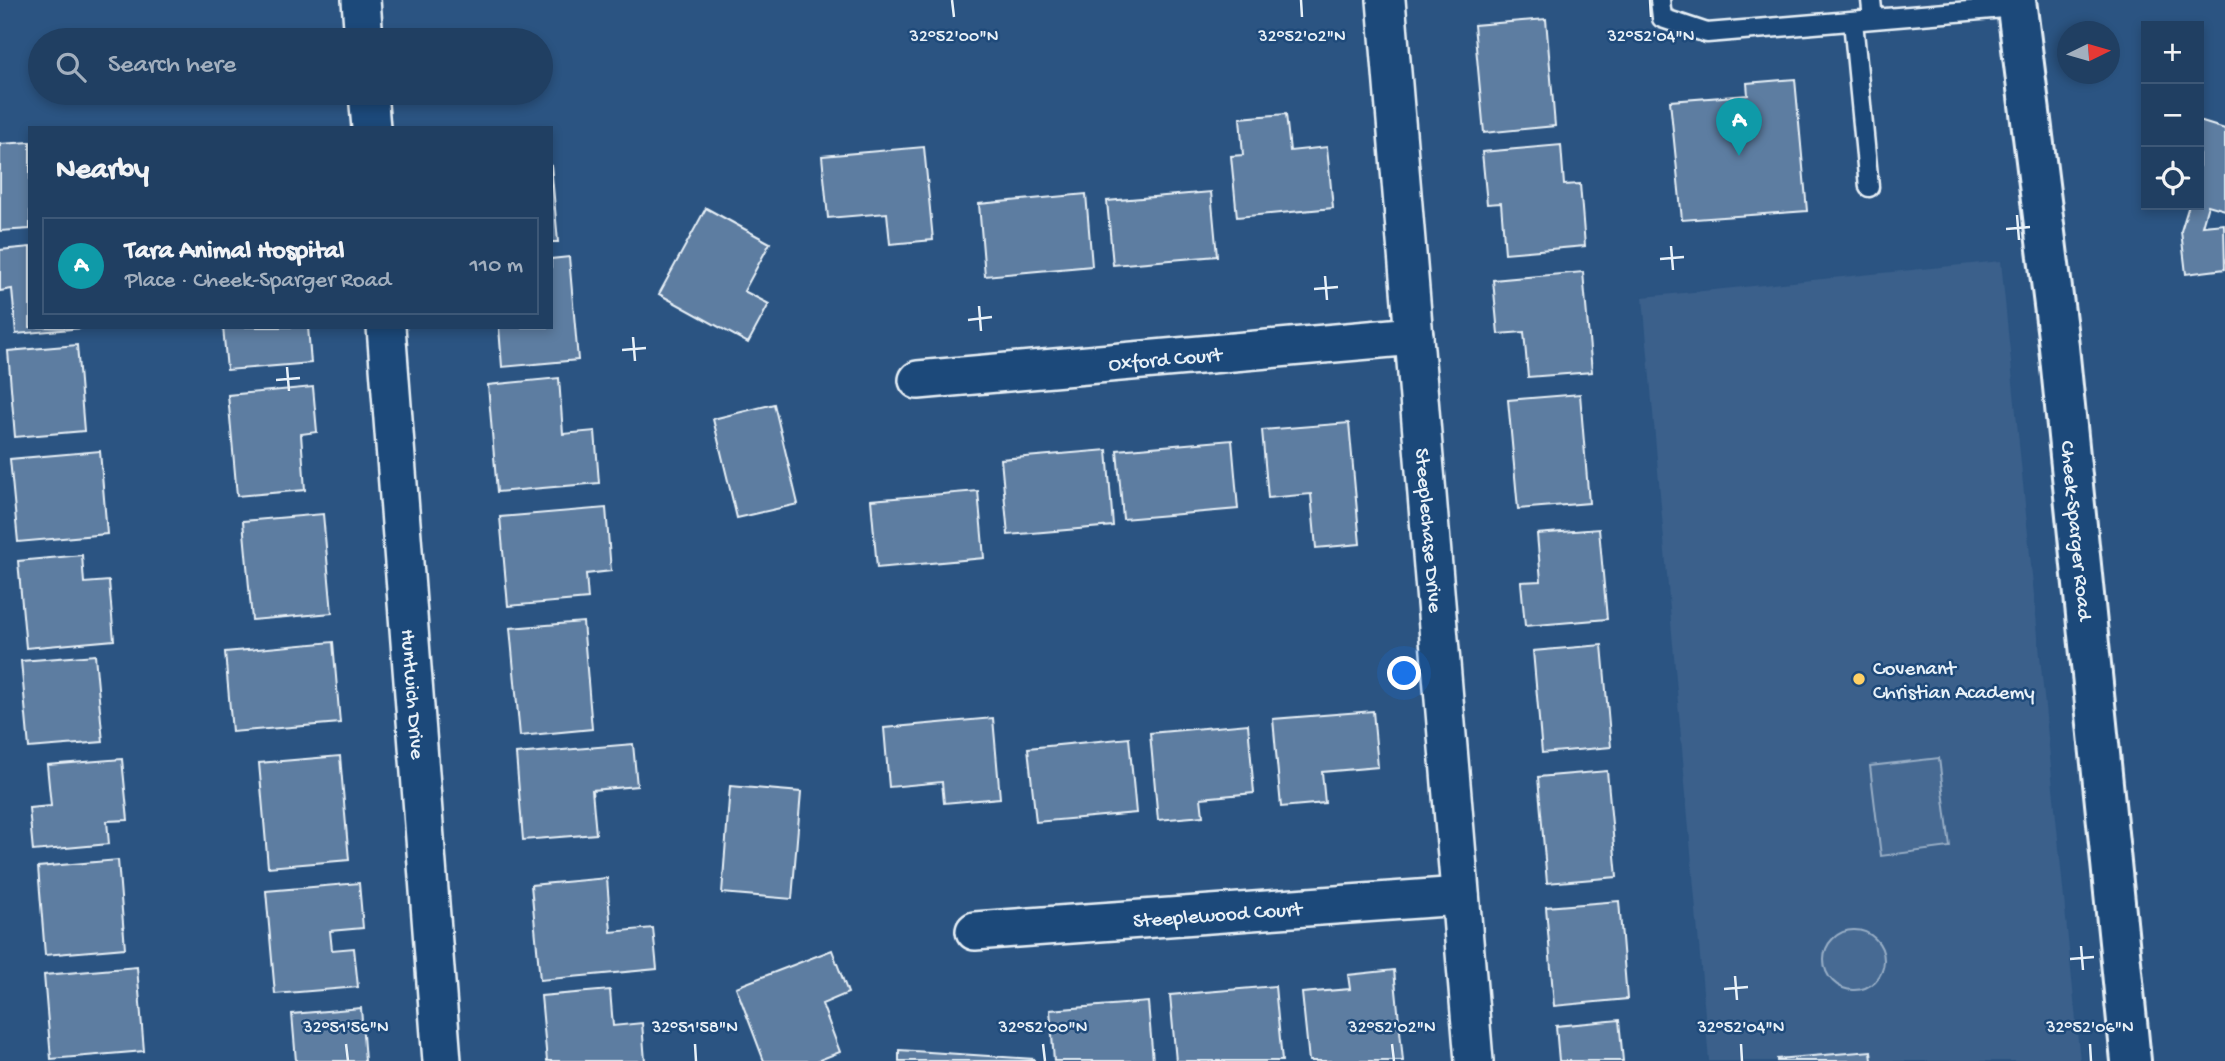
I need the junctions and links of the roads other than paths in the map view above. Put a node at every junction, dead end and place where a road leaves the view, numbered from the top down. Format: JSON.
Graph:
{"nodes":[{"id":1,"x":361,"y":0,"type":"edge"},
{"id":2,"x":1386,"y":0,"type":"edge"},
{"id":3,"x":1660,"y":0,"type":"edge"},
{"id":4,"x":1871,"y":0,"type":"edge"},
{"id":5,"x":2016,"y":3,"type":"edge"},
{"id":6,"x":1873,"y":19,"type":"junction"},
{"id":7,"x":1853,"y":21,"type":"junction"},
{"id":8,"x":363,"y":28,"type":"edge"},
{"id":9,"x":369,"y":105,"type":"edge"},
{"id":10,"x":371,"y":126,"type":"edge"},
{"id":11,"x":1869,"y":187,"type":"dead end"},
{"id":12,"x":386,"y":329,"type":"edge"},
{"id":13,"x":1414,"y":336,"type":"junction"},
{"id":14,"x":918,"y":380,"type":"dead end"},
{"id":15,"x":1460,"y":896,"type":"junction"},
{"id":16,"x":975,"y":931,"type":"dead end"},
{"id":17,"x":442,"y":1061,"type":"edge"},
{"id":18,"x":1474,"y":1061,"type":"edge"},
{"id":19,"x":2131,"y":1061,"type":"edge"}],
"edges":[{"from":1,"to":8,"type":"street"},
{"from":2,"to":13,"type":"street","name":"Steeplechase Drive"},
{"from":3,"to":7,"type":"lane"},
{"from":4,"to":6,"type":"lane"},
{"from":5,"to":6,"type":"lane"},
{"from":5,"to":19,"type":"main road","name":"Cheek-Sparger Road"},
{"from":6,"to":7,"type":"lane"},
{"from":7,"to":11,"type":"lane"},
{"from":9,"to":10,"type":"street"},
{"from":12,"to":17,"type":"street","name":"Huntwich Drive"},
{"from":13,"to":14,"type":"street","name":"Oxford Court"},
{"from":13,"to":15,"type":"street","name":"Steeplechase Drive"},
{"from":15,"to":16,"type":"street","name":"Steeplewood Court"},
{"from":15,"to":18,"type":"street","name":"Steeplechase Drive"}]}
